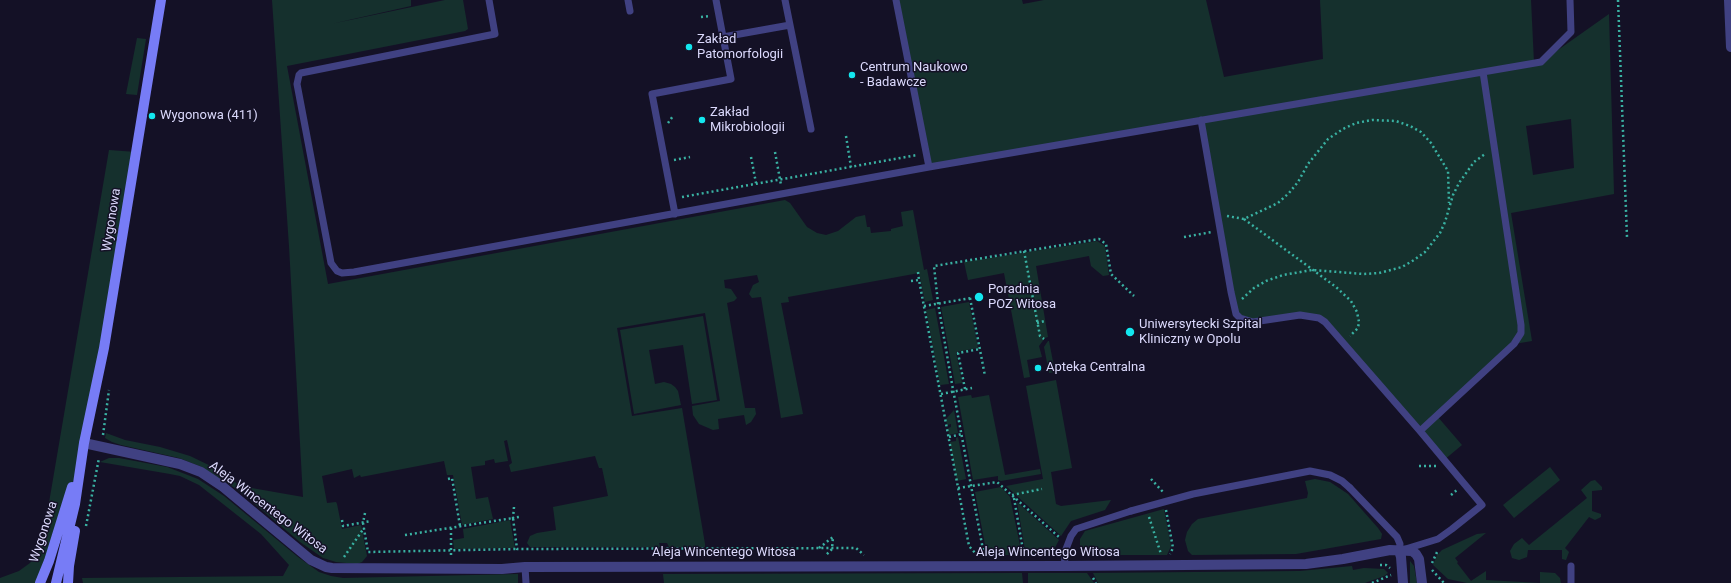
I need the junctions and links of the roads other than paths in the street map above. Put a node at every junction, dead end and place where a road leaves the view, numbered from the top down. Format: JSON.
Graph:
{"nodes":[{"id":1,"x":161,"y":0,"type":"edge"},
{"id":2,"x":489,"y":0,"type":"edge"},
{"id":3,"x":628,"y":0,"type":"edge"},
{"id":4,"x":716,"y":0,"type":"edge"},
{"id":5,"x":785,"y":0,"type":"edge"},
{"id":6,"x":896,"y":0,"type":"edge"},
{"id":7,"x":1570,"y":0,"type":"edge"},
{"id":8,"x":1729,"y":0,"type":"edge"},
{"id":9,"x":630,"y":11,"type":"dead end"},
{"id":10,"x":790,"y":25,"type":"junction"},
{"id":11,"x":1731,"y":30,"type":"edge"},
{"id":12,"x":723,"y":37,"type":"junction"},
{"id":13,"x":1731,"y":47,"type":"edge"},
{"id":14,"x":1483,"y":72,"type":"junction"},
{"id":15,"x":1201,"y":120,"type":"junction"},
{"id":16,"x":811,"y":129,"type":"dead end"},
{"id":17,"x":928,"y":167,"type":"junction"},
{"id":18,"x":675,"y":214,"type":"junction"},
{"id":19,"x":1420,"y":431,"type":"junction"},
{"id":20,"x":84,"y":443,"type":"junction"},
{"id":21,"x":75,"y":504,"type":"junction"},
{"id":22,"x":1399,"y":551,"type":"junction"},
{"id":23,"x":1064,"y":566,"type":"junction"},
{"id":24,"x":1571,"y":566,"type":"dead end"},
{"id":25,"x":525,"y":567,"type":"junction"},
{"id":26,"x":40,"y":583,"type":"edge"},
{"id":27,"x":56,"y":583,"type":"edge"},
{"id":28,"x":68,"y":583,"type":"edge"},
{"id":29,"x":526,"y":583,"type":"edge"},
{"id":30,"x":1403,"y":583,"type":"edge"},
{"id":31,"x":1422,"y":583,"type":"edge"},
{"id":32,"x":1571,"y":583,"type":"edge"}],
"edges":[{"from":1,"to":20,"type":"street","name":"Wygonowa"},
{"from":2,"to":18,"type":"lane"},
{"from":3,"to":9,"type":"lane"},
{"from":4,"to":12,"type":"lane"},
{"from":5,"to":10,"type":"lane"},
{"from":6,"to":17,"type":"lane"},
{"from":7,"to":14,"type":"lane"},
{"from":8,"to":11,"type":"street"},
{"from":10,"to":12,"type":"lane"},
{"from":10,"to":16,"type":"lane"},
{"from":11,"to":13,"type":"street"},
{"from":12,"to":18,"type":"lane"},
{"from":14,"to":15,"type":"lane"},
{"from":14,"to":19,"type":"lane"},
{"from":15,"to":17,"type":"lane"},
{"from":15,"to":19,"type":"lane"},
{"from":17,"to":18,"type":"lane"},
{"from":19,"to":22,"type":"lane"},
{"from":20,"to":21,"type":"street","name":"Wygonowa"},
{"from":20,"to":25,"type":"street","name":"Aleja Wincentego Witosa"},
{"from":20,"to":26,"type":"street","name":"Wygonowa"},
{"from":21,"to":27,"type":"street","name":"Wygonowa"},
{"from":21,"to":28,"type":"street"},
{"from":22,"to":23,"type":"street","name":"Aleja Wincentego Witosa"},
{"from":22,"to":23,"type":"lane","bridge":true},
{"from":22,"to":30,"type":"street"},
{"from":22,"to":31,"type":"street","name":"Aleja Wincentego Witosa"},
{"from":23,"to":25,"type":"street","name":"Aleja Wincentego Witosa"},
{"from":24,"to":32,"type":"lane"},
{"from":25,"to":29,"type":"lane"}]}
